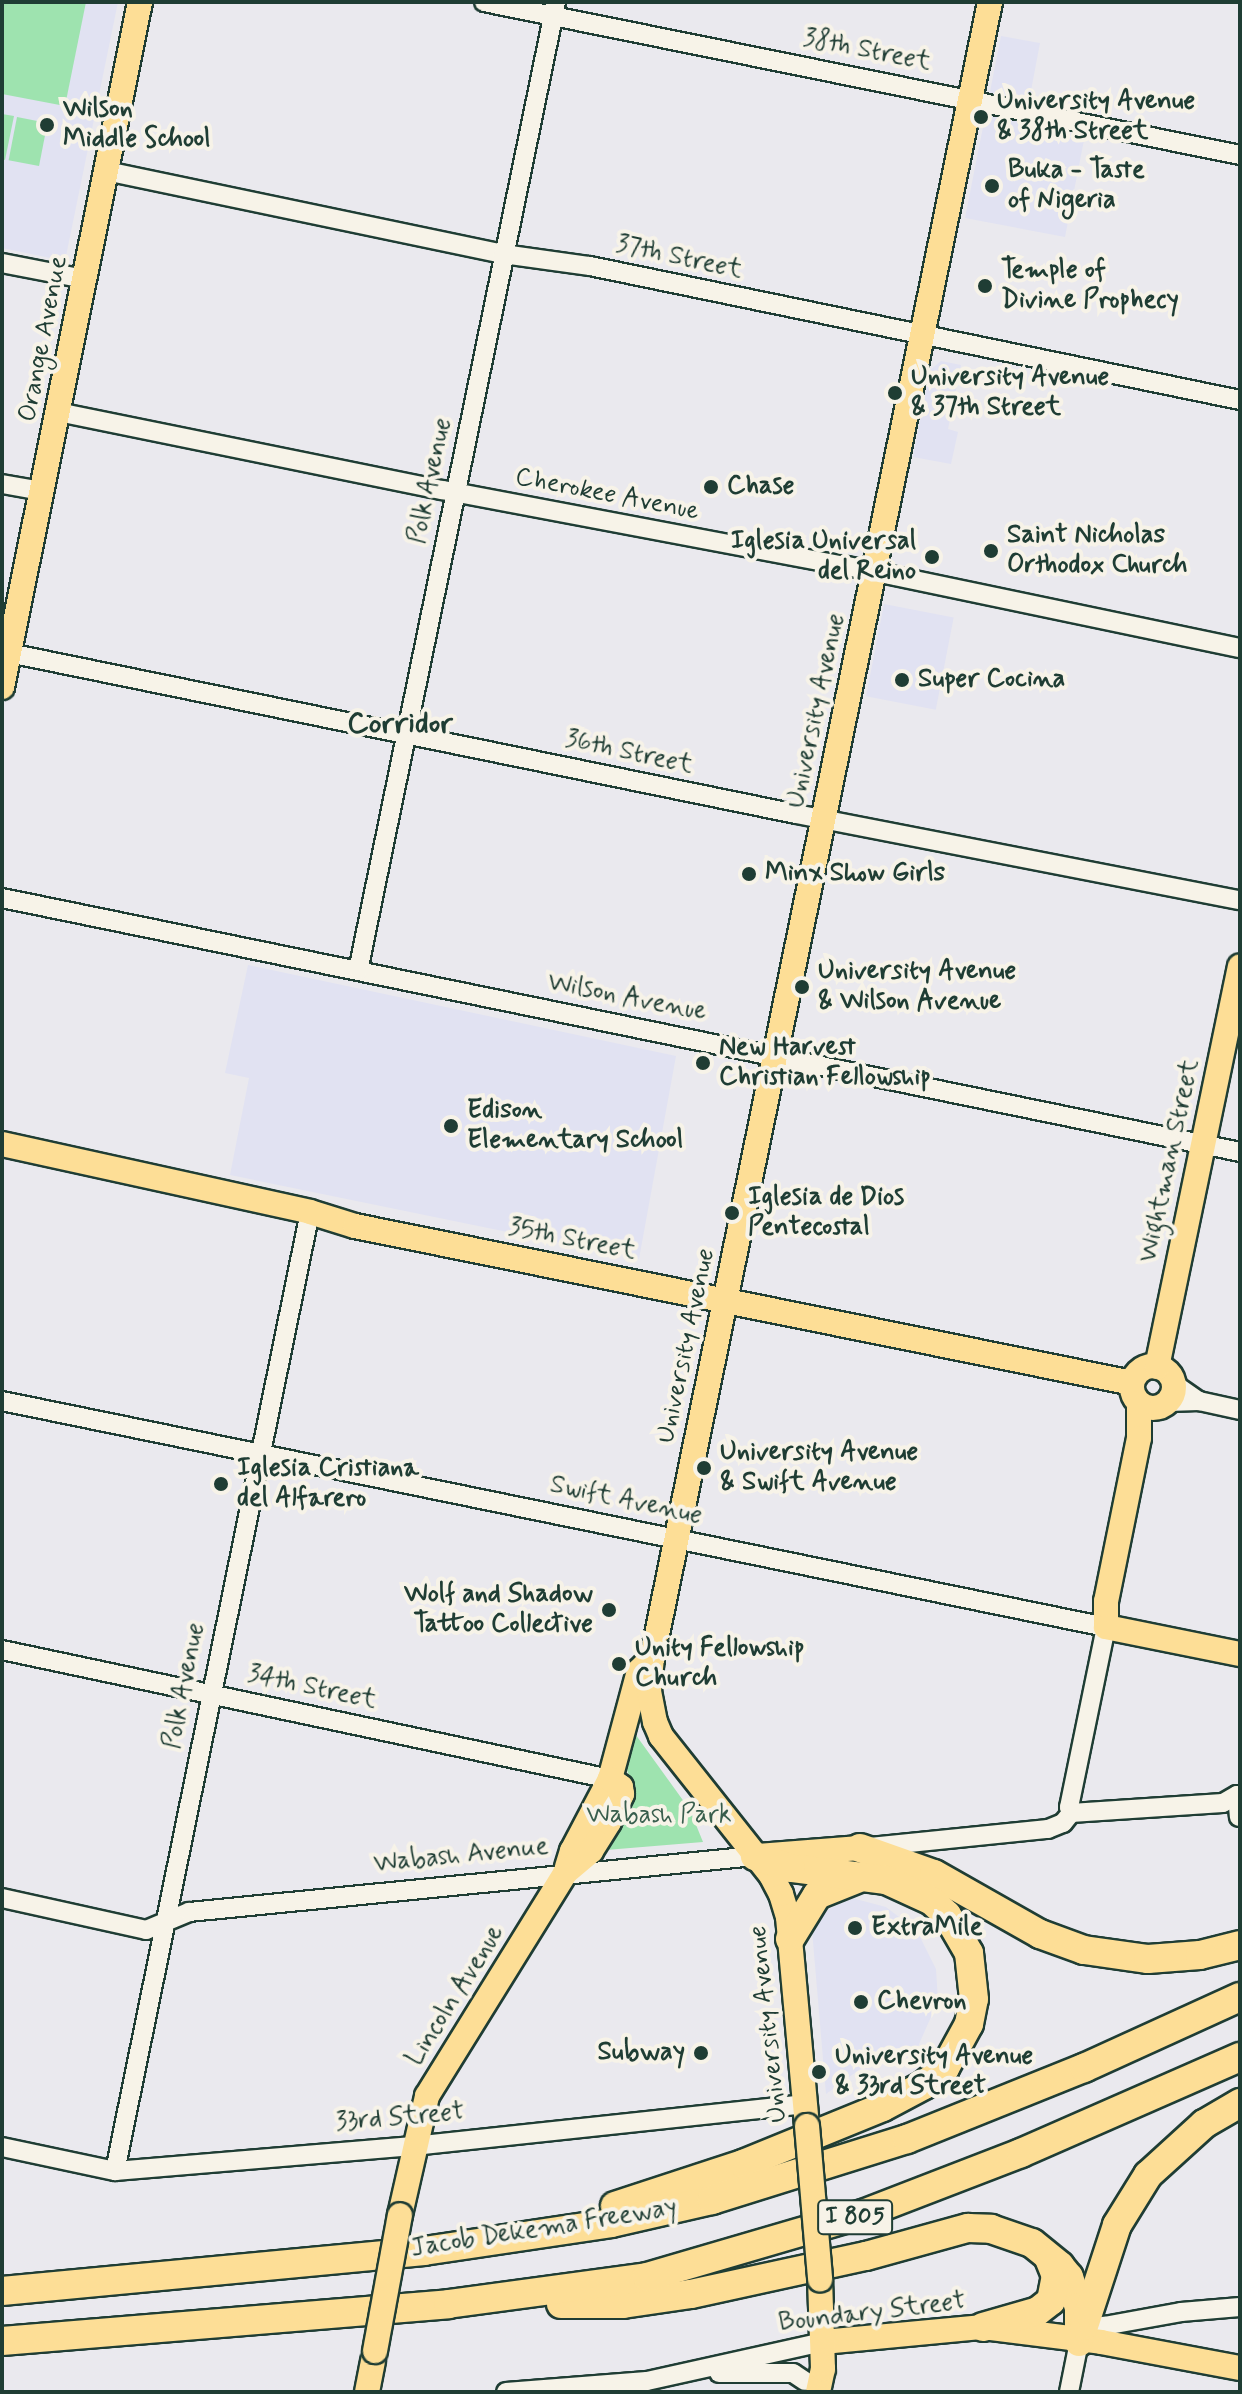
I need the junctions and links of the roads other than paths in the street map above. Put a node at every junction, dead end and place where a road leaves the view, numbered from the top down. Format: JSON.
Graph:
{"nodes":[{"id":1,"x":140,"y":2,"type":"edge"},
{"id":2,"x":484,"y":2,"type":"edge"},
{"id":3,"x":990,"y":2,"type":"edge"},
{"id":4,"x":554,"y":9,"type":"edge"},
{"id":5,"x":970,"y":98,"type":"junction"},
{"id":6,"x":1240,"y":155,"type":"edge"},
{"id":7,"x":106,"y":171,"type":"junction"},
{"id":8,"x":503,"y":254,"type":"junction"},
{"id":9,"x":2,"y":263,"type":"edge"},
{"id":10,"x":84,"y":279,"type":"junction"},
{"id":11,"x":923,"y":336,"type":"junction"},
{"id":12,"x":1240,"y":400,"type":"edge"},
{"id":13,"x":58,"y":412,"type":"junction"},
{"id":14,"x":2,"y":484,"type":"edge"},
{"id":15,"x":42,"y":491,"type":"junction"},
{"id":16,"x":455,"y":493,"type":"junction"},
{"id":17,"x":874,"y":571,"type":"junction"},
{"id":18,"x":1240,"y":648,"type":"edge"},
{"id":19,"x":9,"y":653,"type":"junction"},
{"id":20,"x":2,"y":687,"type":"edge"},
{"id":21,"x":407,"y":734,"type":"junction"},
{"id":22,"x":823,"y":818,"type":"junction"},
{"id":23,"x":2,"y":898,"type":"edge"},
{"id":24,"x":1240,"y":900,"type":"edge"},
{"id":25,"x":1240,"y":967,"type":"edge"},
{"id":26,"x":358,"y":971,"type":"junction"},
{"id":27,"x":775,"y":1054,"type":"junction"},
{"id":28,"x":2,"y":1144,"type":"edge"},
{"id":29,"x":1202,"y":1146,"type":"junction"},
{"id":30,"x":1240,"y":1152,"type":"edge"},
{"id":31,"x":310,"y":1212,"type":"junction"},
{"id":32,"x":725,"y":1300,"type":"junction"},
{"id":33,"x":1155,"y":1391,"type":"junction"},
{"id":34,"x":2,"y":1401,"type":"edge"},
{"id":35,"x":1240,"y":1410,"type":"edge"},
{"id":36,"x":258,"y":1454,"type":"junction"},
{"id":37,"x":676,"y":1540,"type":"junction"},
{"id":38,"x":1106,"y":1627,"type":"junction"},
{"id":39,"x":2,"y":1650,"type":"edge"},
{"id":40,"x":1240,"y":1654,"type":"edge"},
{"id":41,"x":652,"y":1659,"type":"junction"},
{"id":42,"x":209,"y":1693,"type":"junction"},
{"id":43,"x":610,"y":1779,"type":"junction"},
{"id":44,"x":1071,"y":1813,"type":"junction"},
{"id":45,"x":1239,"y":1817,"type":"edge"},
{"id":46,"x":860,"y":1848,"type":"junction"},
{"id":47,"x":755,"y":1856,"type":"junction"},
{"id":48,"x":565,"y":1873,"type":"junction"},
{"id":49,"x":862,"y":1877,"type":"junction"},
{"id":50,"x":2,"y":1898,"type":"edge"},
{"id":51,"x":166,"y":1918,"type":"junction"},
{"id":52,"x":790,"y":1939,"type":"junction"},
{"id":53,"x":1240,"y":1945,"type":"edge"},
{"id":54,"x":1240,"y":1997,"type":"edge"},
{"id":55,"x":1240,"y":2057,"type":"edge"},
{"id":56,"x":1240,"y":2103,"type":"edge"},
{"id":57,"x":805,"y":2115,"type":"junction"},
{"id":58,"x":413,"y":2146,"type":"junction"},
{"id":59,"x":2,"y":2147,"type":"edge"},
{"id":60,"x":115,"y":2171,"type":"junction"},
{"id":61,"x":520,"y":2238,"type":"junction"},
{"id":62,"x":1047,"y":2255,"type":"junction"},
{"id":63,"x":2,"y":2291,"type":"edge"},
{"id":64,"x":448,"y":2304,"type":"junction"},
{"id":65,"x":1240,"y":2307,"type":"edge"},
{"id":66,"x":983,"y":2327,"type":"junction"},
{"id":67,"x":2,"y":2341,"type":"edge"},
{"id":68,"x":823,"y":2342,"type":"junction"},
{"id":69,"x":1079,"y":2342,"type":"junction"},
{"id":70,"x":1240,"y":2368,"type":"edge"},
{"id":71,"x":697,"y":2372,"type":"junction"},
{"id":72,"x":808,"y":2388,"type":"edge"},
{"id":73,"x":367,"y":2392,"type":"edge"},
{"id":74,"x":506,"y":2392,"type":"edge"},
{"id":75,"x":1069,"y":2392,"type":"edge"}],
"edges":[{"from":1,"to":7,"type":"main road","name":"Orange Avenue"},
{"from":2,"to":4,"type":"street","name":"38th Street"},
{"from":3,"to":5,"type":"main road","name":"University Avenue"},
{"from":4,"to":5,"type":"street","name":"38th Street"},
{"from":4,"to":8,"type":"street","name":"Polk Avenue"},
{"from":5,"to":6,"type":"street","name":"38th Street"},
{"from":5,"to":11,"type":"main road","name":"University Avenue"},
{"from":7,"to":8,"type":"street","name":"37th Street"},
{"from":7,"to":10,"type":"main road","name":"Orange Avenue"},
{"from":8,"to":11,"type":"street","name":"37th Street"},
{"from":8,"to":16,"type":"street","name":"Polk Avenue"},
{"from":9,"to":10,"type":"street"},
{"from":10,"to":13,"type":"main road","name":"Orange Avenue"},
{"from":11,"to":12,"type":"street","name":"37th Street"},
{"from":11,"to":17,"type":"main road","name":"University Avenue"},
{"from":13,"to":15,"type":"main road","name":"Orange Avenue"},
{"from":13,"to":16,"type":"street","name":"Cherokee Avenue"},
{"from":14,"to":15,"type":"street"},
{"from":15,"to":19,"type":"main road","name":"Orange Avenue"},
{"from":16,"to":17,"type":"street","name":"Cherokee Avenue"},
{"from":16,"to":21,"type":"street","name":"Polk Avenue"},
{"from":17,"to":18,"type":"street","name":"Cherokee Avenue"},
{"from":17,"to":22,"type":"main road","name":"University Avenue"},
{"from":19,"to":20,"type":"main road","name":"Orange Avenue"},
{"from":19,"to":21,"type":"street","name":"36th Street"},
{"from":21,"to":22,"type":"street","name":"36th Street"},
{"from":21,"to":26,"type":"street","name":"Polk Avenue"},
{"from":22,"to":24,"type":"street","name":"36th Street"},
{"from":22,"to":27,"type":"main road","name":"University Avenue"},
{"from":23,"to":26,"type":"street","name":"Wilson Avenue"},
{"from":25,"to":29,"type":"main road","name":"Wightman Street"},
{"from":26,"to":27,"type":"street","name":"Wilson Avenue"},
{"from":27,"to":29,"type":"street","name":"Wilson Avenue"},
{"from":27,"to":32,"type":"main road","name":"University Avenue"},
{"from":28,"to":31,"type":"main road","name":"35th Street"},
{"from":29,"to":30,"type":"street","name":"Wilson Avenue"},
{"from":29,"to":33,"type":"main road","name":"Wightman Street"},
{"from":31,"to":32,"type":"main road","name":"35th Street"},
{"from":31,"to":36,"type":"street","name":"Polk Avenue"},
{"from":32,"to":33,"type":"main road","name":"35th Street"},
{"from":32,"to":37,"type":"main road","name":"University Avenue"},
{"from":33,"to":35,"type":"street","name":"35th Street"},
{"from":33,"to":38,"type":"main road","name":"Wightman Street"},
{"from":34,"to":36,"type":"street","name":"Swift Avenue"},
{"from":36,"to":37,"type":"street","name":"Swift Avenue"},
{"from":36,"to":42,"type":"street","name":"Polk Avenue"},
{"from":37,"to":38,"type":"street","name":"Swift Avenue"},
{"from":37,"to":41,"type":"main road","name":"University Avenue"},
{"from":38,"to":40,"type":"main road","name":"Swift Avenue"},
{"from":38,"to":44,"type":"street","name":"Wightman Street"},
{"from":39,"to":42,"type":"street","name":"34th Street"},
{"from":41,"to":43,"type":"main road"},
{"from":41,"to":47,"type":"main road","name":"University Avenue"},
{"from":42,"to":43,"type":"street","name":"34th Street"},
{"from":42,"to":51,"type":"street","name":"Polk Avenue"},
{"from":43,"to":48,"type":"main road","name":"Lincoln Avenue"},
{"from":44,"to":45,"type":"street","name":"Wabash Avenue"},
{"from":44,"to":46,"type":"street","name":"Wabash Avenue"},
{"from":46,"to":47,"type":"main road","name":"Wabash Avenue"},
{"from":46,"to":53,"type":"highway"},
{"from":47,"to":48,"type":"street","name":"Wabash Avenue"},
{"from":47,"to":49,"type":"highway"},
{"from":47,"to":52,"type":"main road","name":"University Avenue"},
{"from":48,"to":51,"type":"street","name":"Wabash Avenue"},
{"from":48,"to":58,"type":"main road","name":"Lincoln Avenue"},
{"from":49,"to":52,"type":"highway"},
{"from":49,"to":61,"type":"highway"},
{"from":50,"to":51,"type":"street","name":"Wabash Avenue"},
{"from":51,"to":60,"type":"street","name":"Polk Avenue"},
{"from":52,"to":57,"type":"main road","name":"University Avenue"},
{"from":54,"to":61,"type":"highway","name":"Jacob Dekema Freeway","number":"I 805"},
{"from":55,"to":64,"type":"highway","number":"I 805"},
{"from":56,"to":69,"type":"highway"},
{"from":57,"to":58,"type":"street","name":"33rd Street"},
{"from":57,"to":68,"type":"main road","name":"University Avenue","bridge":true},
{"from":58,"to":60,"type":"street","name":"33rd Street"},
{"from":58,"to":73,"type":"main road","name":"Lincoln Avenue","bridge":true},
{"from":59,"to":60,"type":"street","name":"33rd Street"},
{"from":61,"to":63,"type":"highway","name":"Jacob Dekema Freeway","number":"I 805"},
{"from":62,"to":64,"type":"highway"},
{"from":62,"to":66,"type":"highway"},
{"from":62,"to":69,"type":"highway"},
{"from":64,"to":67,"type":"highway","number":"I 805"},
{"from":65,"to":69,"type":"street"},
{"from":66,"to":68,"type":"main road","name":"Boundary Street"},
{"from":66,"to":69,"type":"main road","name":"Boundary Street"},
{"from":68,"to":71,"type":"street","name":"Boundary Street"},
{"from":68,"to":72,"type":"main road","name":"University Avenue"},
{"from":69,"to":70,"type":"main road"},
{"from":69,"to":75,"type":"street"},
{"from":71,"to":72,"type":"street"},
{"from":71,"to":74,"type":"street","name":"Boundary Street"}]}
